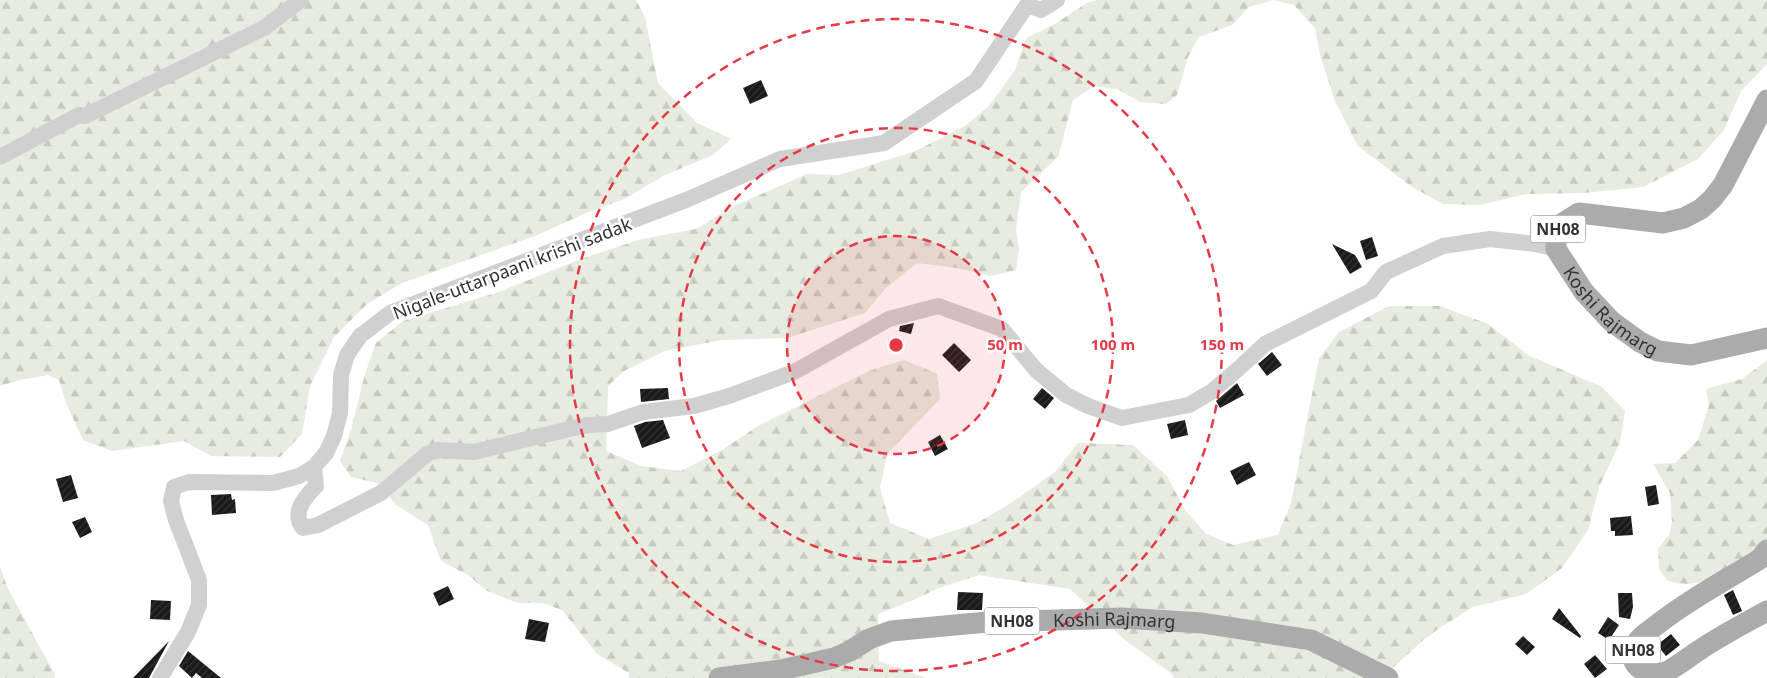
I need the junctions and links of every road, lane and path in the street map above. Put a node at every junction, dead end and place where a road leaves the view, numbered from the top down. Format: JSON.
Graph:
{"nodes":[{"id":1,"x":301,"y":0,"type":"edge"},
{"id":2,"x":1057,"y":0,"type":"edge"},
{"id":3,"x":1767,"y":100,"type":"edge"},
{"id":4,"x":0,"y":157,"type":"edge"},
{"id":5,"x":1556,"y":249,"type":"junction"},
{"id":6,"x":1767,"y":338,"type":"edge"},
{"id":7,"x":314,"y":467,"type":"junction"},
{"id":8,"x":1767,"y":550,"type":"edge"},
{"id":9,"x":1767,"y":611,"type":"edge"},
{"id":10,"x":160,"y":678,"type":"edge"},
{"id":11,"x":719,"y":678,"type":"edge"},
{"id":12,"x":1388,"y":678,"type":"edge"}],
"edges":[{"from":1,"to":4,"type":"street"},
{"from":2,"to":7,"type":"street","name":"Nigale-uttarpaani krishi sadak"},
{"from":3,"to":5,"type":"main road","name":"Koshi Rajmarg","number":"NH08"},
{"from":5,"to":6,"type":"main road","name":"Koshi Rajmarg","number":"NH08"},
{"from":5,"to":7,"type":"street"},
{"from":7,"to":10,"type":"street","name":"Nigale-uttarpaani krishi sadak"},
{"from":8,"to":9,"type":"main road","number":"NH08"},
{"from":11,"to":12,"type":"main road","name":"Koshi Rajmarg","number":"NH08"}]}
